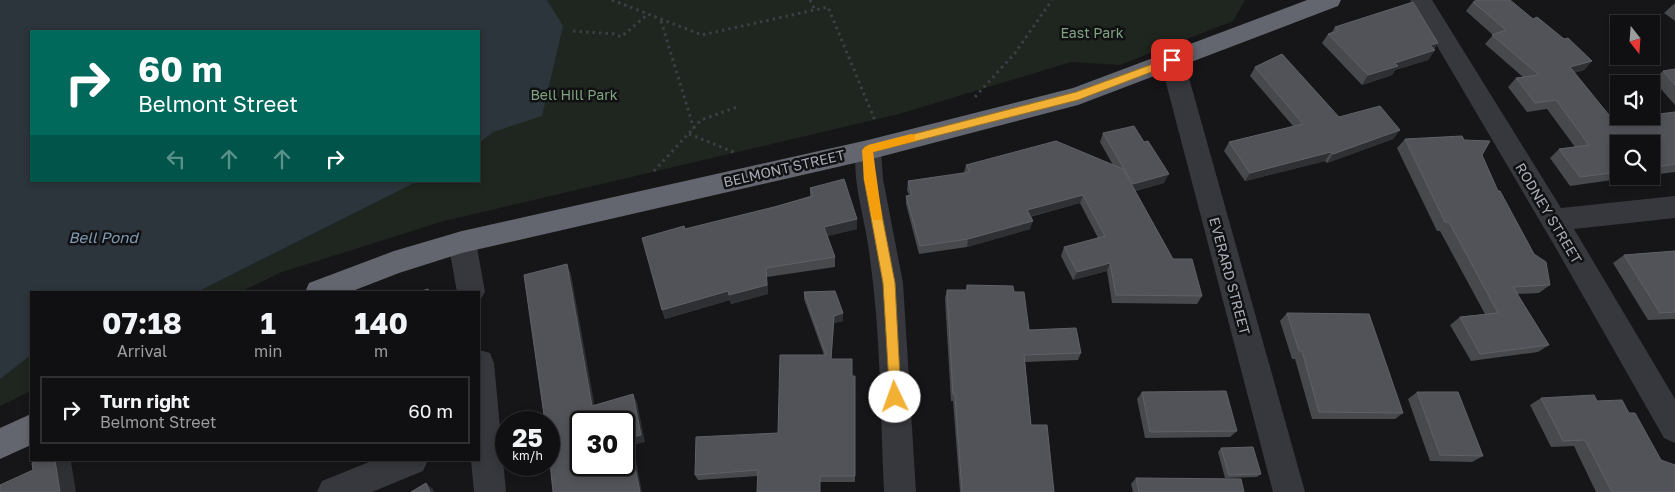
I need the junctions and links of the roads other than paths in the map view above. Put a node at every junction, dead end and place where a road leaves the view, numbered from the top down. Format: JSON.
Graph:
{"nodes":[{"id":1,"x":1330,"y":0,"type":"edge"},
{"id":2,"x":1421,"y":0,"type":"edge"},
{"id":3,"x":1172,"y":60,"type":"junction"},
{"id":4,"x":872,"y":137,"type":"junction"},
{"id":5,"x":1675,"y":208,"type":"edge"},
{"id":6,"x":1554,"y":220,"type":"junction"},
{"id":7,"x":462,"y":242,"type":"junction"},
{"id":8,"x":322,"y":291,"type":"edge"},
{"id":9,"x":471,"y":291,"type":"edge"},
{"id":10,"x":480,"y":386,"type":"edge"},
{"id":11,"x":1675,"y":428,"type":"edge"},
{"id":12,"x":30,"y":429,"type":"edge"},
{"id":13,"x":482,"y":431,"type":"edge"},
{"id":14,"x":0,"y":444,"type":"edge"},
{"id":15,"x":410,"y":461,"type":"edge"},
{"id":16,"x":333,"y":492,"type":"edge"},
{"id":17,"x":490,"y":492,"type":"edge"},
{"id":18,"x":900,"y":492,"type":"edge"},
{"id":19,"x":1289,"y":492,"type":"edge"}],
"edges":[{"from":1,"to":3,"type":"highway","name":"BELMONT STREET"},
{"from":2,"to":6,"type":"street","name":"RODNEY STREET"},
{"from":3,"to":4,"type":"highway","name":"BELMONT STREET"},
{"from":3,"to":19,"type":"street","name":"EVERARD STREET"},
{"from":4,"to":7,"type":"highway","name":"BELMONT STREET"},
{"from":4,"to":18,"type":"street"},
{"from":5,"to":6,"type":"street"},
{"from":6,"to":11,"type":"street","name":"RODNEY STREET"},
{"from":7,"to":8,"type":"highway","name":"BELMONT STREET"},
{"from":7,"to":9,"type":"street"},
{"from":10,"to":13,"type":"street"},
{"from":12,"to":14,"type":"highway"},
{"from":13,"to":17,"type":"street"},
{"from":15,"to":16,"type":"street"}]}
